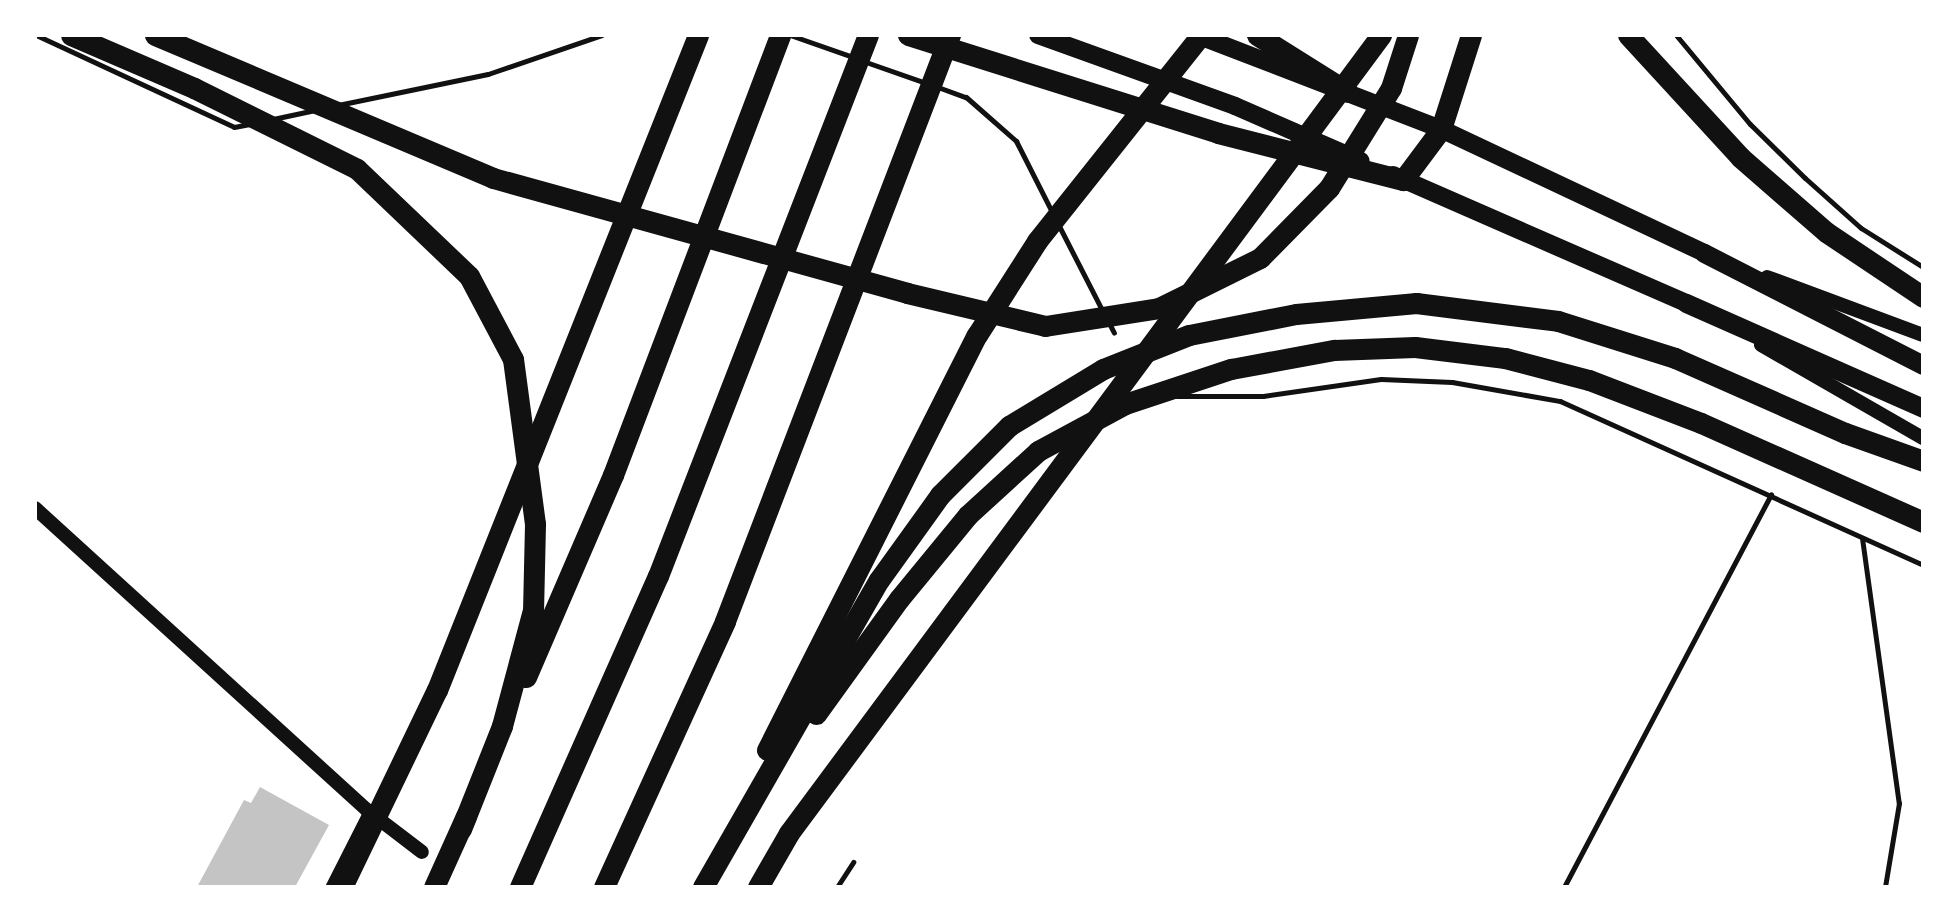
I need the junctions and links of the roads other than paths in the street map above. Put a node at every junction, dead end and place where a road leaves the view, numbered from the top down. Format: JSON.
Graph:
{"nodes":[{"id":1,"x":36,"y":35,"type":"edge"},
{"id":2,"x":71,"y":35,"type":"edge"},
{"id":3,"x":155,"y":35,"type":"edge"},
{"id":4,"x":602,"y":35,"type":"edge"},
{"id":5,"x":698,"y":35,"type":"edge"},
{"id":6,"x":780,"y":35,"type":"edge"},
{"id":7,"x":790,"y":35,"type":"edge"},
{"id":8,"x":868,"y":35,"type":"edge"},
{"id":9,"x":908,"y":35,"type":"edge"},
{"id":10,"x":950,"y":35,"type":"edge"},
{"id":11,"x":1038,"y":35,"type":"edge"},
{"id":12,"x":1199,"y":35,"type":"edge"},
{"id":13,"x":1257,"y":35,"type":"edge"},
{"id":14,"x":1381,"y":35,"type":"edge"},
{"id":15,"x":1408,"y":35,"type":"edge"},
{"id":16,"x":1471,"y":35,"type":"edge"},
{"id":17,"x":1628,"y":35,"type":"edge"},
{"id":18,"x":1676,"y":35,"type":"edge"},
{"id":19,"x":1348,"y":92,"type":"junction"},
{"id":20,"x":1441,"y":129,"type":"junction"},
{"id":21,"x":1403,"y":180,"type":"junction"},
{"id":22,"x":1704,"y":253,"type":"junction"},
{"id":23,"x":1923,"y":267,"type":"edge"},
{"id":24,"x":1923,"y":297,"type":"edge"},
{"id":25,"x":1686,"y":303,"type":"junction"},
{"id":26,"x":1114,"y":333,"type":"dead end"},
{"id":27,"x":1923,"y":335,"type":"edge"},
{"id":28,"x":1923,"y":365,"type":"edge"},
{"id":29,"x":1177,"y":396,"type":"dead end"},
{"id":30,"x":1923,"y":408,"type":"edge"},
{"id":31,"x":1923,"y":438,"type":"edge"},
{"id":32,"x":1923,"y":461,"type":"edge"},
{"id":33,"x":1771,"y":494,"type":"junction"},
{"id":34,"x":35,"y":508,"type":"edge"},
{"id":35,"x":1923,"y":522,"type":"edge"},
{"id":36,"x":1862,"y":538,"type":"junction"},
{"id":37,"x":1923,"y":565,"type":"edge"},
{"id":38,"x":367,"y":810,"type":"junction"},
{"id":39,"x":461,"y":829,"type":"junction"},
{"id":40,"x":422,"y":852,"type":"dead end"},
{"id":41,"x":853,"y":862,"type":"dead end"},
{"id":42,"x":328,"y":887,"type":"edge"},
{"id":43,"x":342,"y":887,"type":"edge"},
{"id":44,"x":433,"y":887,"type":"edge"},
{"id":45,"x":520,"y":887,"type":"edge"},
{"id":46,"x":604,"y":887,"type":"edge"},
{"id":47,"x":702,"y":887,"type":"edge"},
{"id":48,"x":758,"y":887,"type":"edge"},
{"id":49,"x":837,"y":887,"type":"edge"},
{"id":50,"x":1564,"y":887,"type":"edge"},
{"id":51,"x":1885,"y":887,"type":"edge"}],
"edges":[{"from":1,"to":4,"type":"lane"},
{"from":2,"to":39,"type":"highway"},
{"from":3,"to":15,"type":"highway"},
{"from":5,"to":43,"type":"highway"},
{"from":6,"to":39,"type":"highway"},
{"from":7,"to":26,"type":"lane"},
{"from":8,"to":45,"type":"highway"},
{"from":9,"to":21,"type":"highway"},
{"from":10,"to":46,"type":"highway"},
{"from":11,"to":21,"type":"main road"},
{"from":12,"to":19,"type":"main road"},
{"from":12,"to":47,"type":"highway"},
{"from":13,"to":19,"type":"highway"},
{"from":14,"to":48,"type":"highway"},
{"from":16,"to":20,"type":"highway"},
{"from":17,"to":24,"type":"highway"},
{"from":18,"to":23,"type":"lane"},
{"from":19,"to":20,"type":"main road"},
{"from":20,"to":21,"type":"highway"},
{"from":20,"to":22,"type":"main road"},
{"from":21,"to":25,"type":"main road"},
{"from":22,"to":27,"type":"main road"},
{"from":22,"to":28,"type":"highway"},
{"from":25,"to":30,"type":"highway"},
{"from":25,"to":31,"type":"main road"},
{"from":29,"to":33,"type":"lane"},
{"from":32,"to":47,"type":"highway"},
{"from":33,"to":36,"type":"lane"},
{"from":33,"to":50,"type":"lane"},
{"from":34,"to":38,"type":"main road"},
{"from":35,"to":47,"type":"highway"},
{"from":36,"to":37,"type":"lane"},
{"from":36,"to":51,"type":"lane"},
{"from":38,"to":40,"type":"main road"},
{"from":38,"to":42,"type":"street"},
{"from":39,"to":44,"type":"highway"},
{"from":41,"to":49,"type":"lane"}]}
